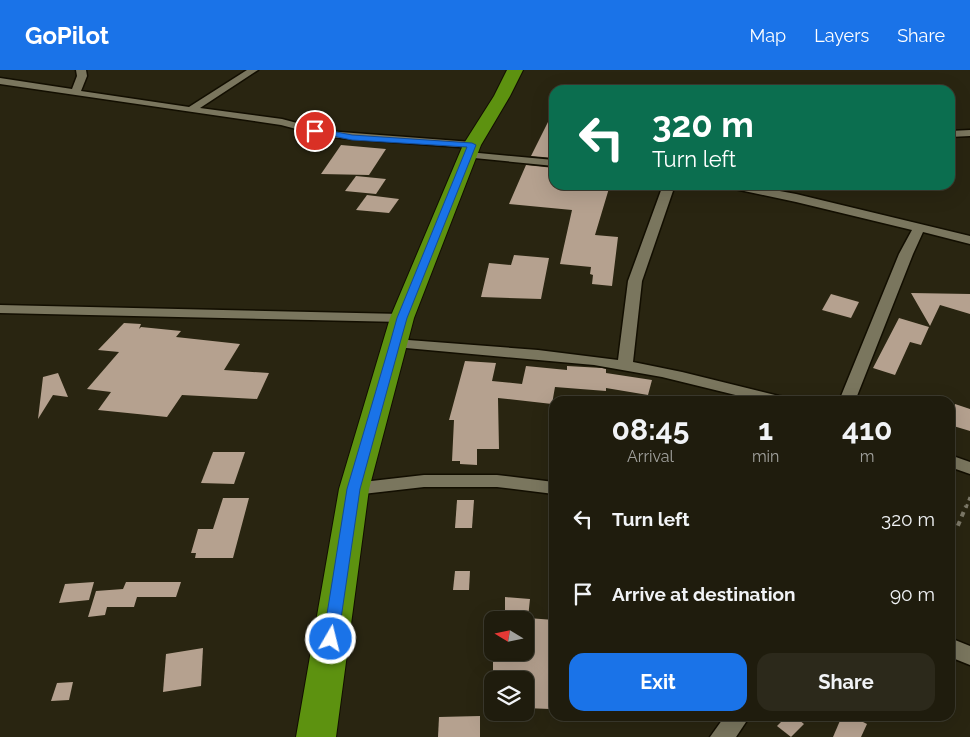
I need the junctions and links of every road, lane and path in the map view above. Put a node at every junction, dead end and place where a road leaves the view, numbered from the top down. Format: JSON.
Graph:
{"nodes":[{"id":1,"x":80,"y":70,"type":"edge"},
{"id":2,"x":253,"y":70,"type":"edge"},
{"id":3,"x":515,"y":70,"type":"edge"},
{"id":4,"x":0,"y":81,"type":"edge"},
{"id":5,"x":76,"y":92,"type":"junction"},
{"id":6,"x":190,"y":110,"type":"junction"},
{"id":7,"x":970,"y":133,"type":"edge"},
{"id":8,"x":955,"y":134,"type":"edge"},
{"id":9,"x":470,"y":150,"type":"junction"},
{"id":10,"x":549,"y":162,"type":"edge"},
{"id":11,"x":667,"y":190,"type":"edge"},
{"id":12,"x":755,"y":190,"type":"edge"},
{"id":13,"x":919,"y":228,"type":"junction"},
{"id":14,"x":970,"y":240,"type":"edge"},
{"id":15,"x":0,"y":309,"type":"edge"},
{"id":16,"x":399,"y":330,"type":"junction"},
{"id":17,"x":625,"y":365,"type":"junction"},
{"id":18,"x":758,"y":396,"type":"edge"},
{"id":19,"x":850,"y":396,"type":"edge"},
{"id":20,"x":955,"y":463,"type":"edge"},
{"id":21,"x":970,"y":468,"type":"edge"},
{"id":22,"x":549,"y":487,"type":"edge"},
{"id":23,"x":354,"y":489,"type":"junction"},
{"id":24,"x":970,"y":497,"type":"edge"},
{"id":25,"x":955,"y":529,"type":"edge"},
{"id":26,"x":955,"y":649,"type":"edge"},
{"id":27,"x":970,"y":656,"type":"edge"},
{"id":28,"x":735,"y":721,"type":"edge"},
{"id":29,"x":316,"y":737,"type":"edge"},
{"id":30,"x":722,"y":737,"type":"edge"}],
"edges":[{"from":1,"to":5,"type":"street"},
{"from":2,"to":6,"type":"street"},
{"from":3,"to":9,"type":"highway"},
{"from":4,"to":5,"type":"street"},
{"from":5,"to":6,"type":"street"},
{"from":6,"to":9,"type":"street"},
{"from":7,"to":8,"type":"street"},
{"from":9,"to":10,"type":"street"},
{"from":9,"to":16,"type":"highway"},
{"from":11,"to":17,"type":"street"},
{"from":12,"to":13,"type":"street"},
{"from":13,"to":14,"type":"street"},
{"from":13,"to":19,"type":"street"},
{"from":15,"to":16,"type":"street"},
{"from":16,"to":17,"type":"street"},
{"from":16,"to":23,"type":"highway"},
{"from":17,"to":18,"type":"street"},
{"from":20,"to":21,"type":"street"},
{"from":22,"to":23,"type":"street"},
{"from":23,"to":29,"type":"highway"},
{"from":24,"to":25,"type":"path"},
{"from":26,"to":27,"type":"street"},
{"from":28,"to":30,"type":"street"}]}
